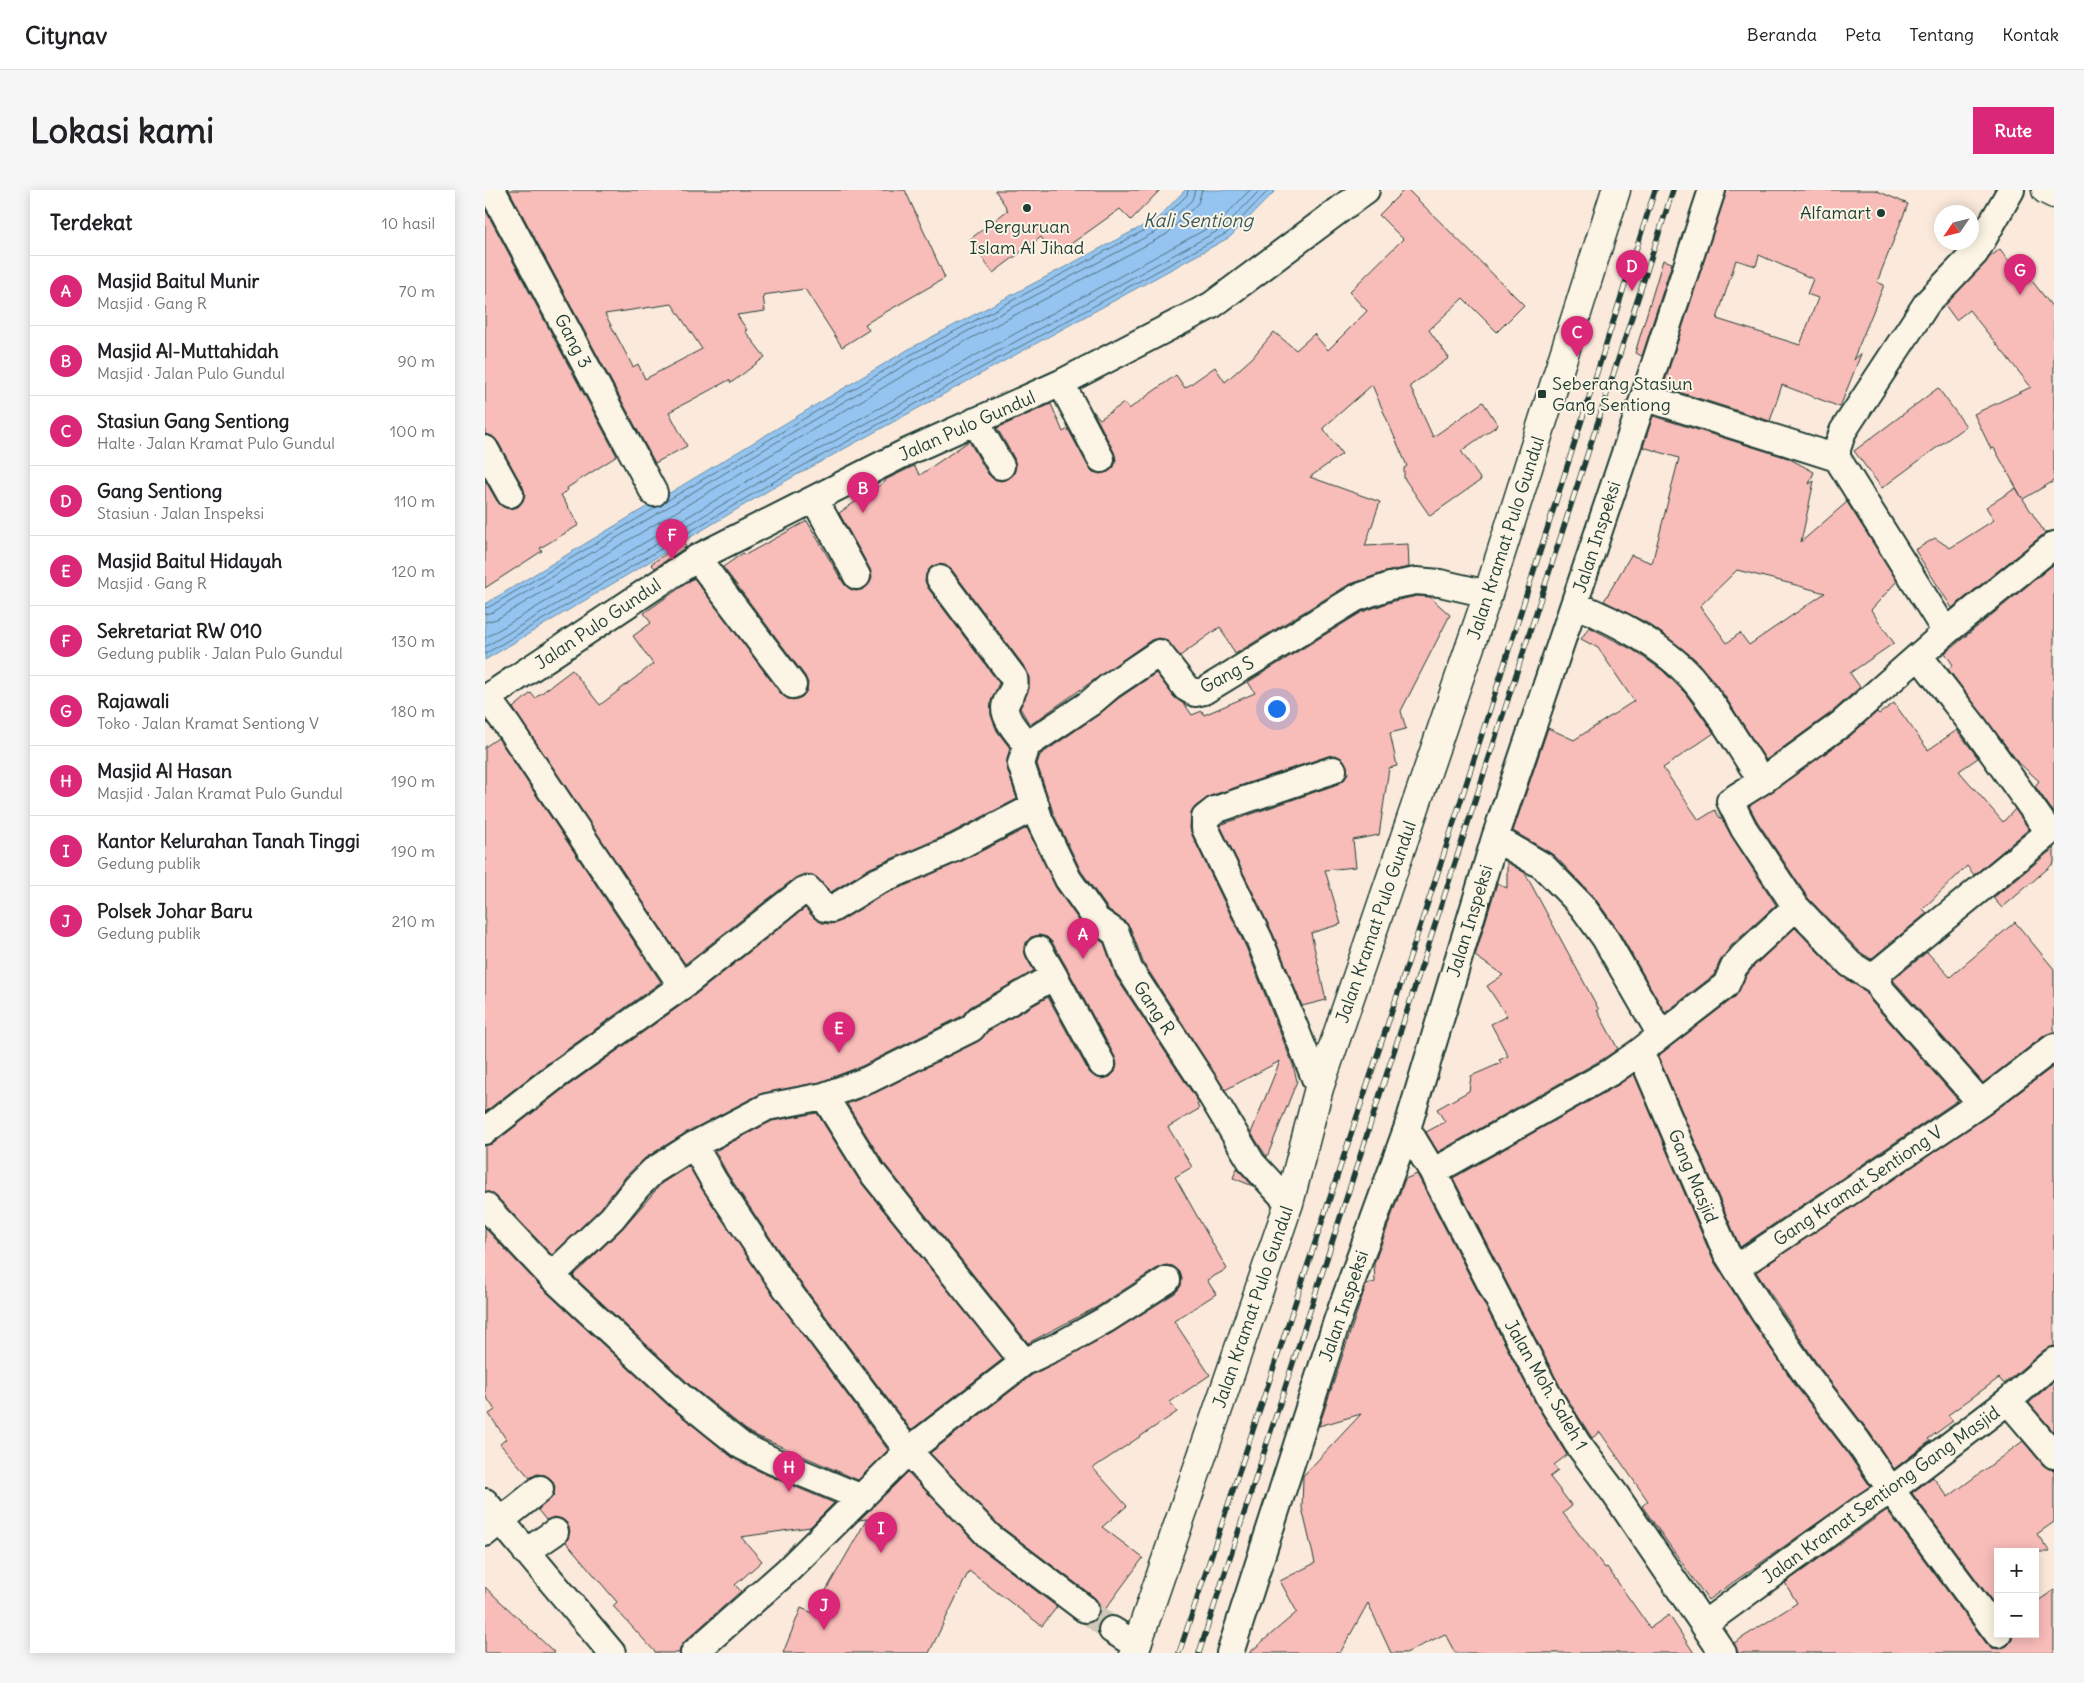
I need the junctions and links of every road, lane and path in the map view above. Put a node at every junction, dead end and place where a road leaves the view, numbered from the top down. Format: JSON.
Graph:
{"nodes":[{"id":1,"x":492,"y":190,"type":"edge"},
{"id":2,"x":1366,"y":190,"type":"edge"},
{"id":3,"x":1617,"y":190,"type":"edge"},
{"id":4,"x":1712,"y":190,"type":"edge"},
{"id":5,"x":2011,"y":190,"type":"edge"},
{"id":6,"x":2046,"y":190,"type":"edge"},
{"id":7,"x":2054,"y":194,"type":"edge"},
{"id":8,"x":1061,"y":383,"type":"junction"},
{"id":9,"x":1644,"y":397,"type":"junction"},
{"id":10,"x":975,"y":421,"type":"junction"},
{"id":11,"x":485,"y":449,"type":"edge"},
{"id":12,"x":1837,"y":458,"type":"junction"},
{"id":13,"x":1101,"y":459,"type":"dead end"},
{"id":14,"x":1001,"y":466,"type":"dead end"},
{"id":15,"x":654,"y":493,"type":"dead end"},
{"id":16,"x":510,"y":494,"type":"dead end"},
{"id":17,"x":814,"y":499,"type":"junction"},
{"id":18,"x":2054,"y":545,"type":"edge"},
{"id":19,"x":697,"y":558,"type":"junction"},
{"id":20,"x":857,"y":576,"type":"dead end"},
{"id":21,"x":940,"y":579,"type":"dead end"},
{"id":22,"x":1488,"y":594,"type":"junction"},
{"id":23,"x":1575,"y":605,"type":"junction"},
{"id":24,"x":1946,"y":632,"type":"junction"},
{"id":25,"x":1919,"y":656,"type":"junction"},
{"id":26,"x":793,"y":684,"type":"dead end"},
{"id":27,"x":486,"y":699,"type":"edge"},
{"id":28,"x":1027,"y":745,"type":"junction"},
{"id":29,"x":1333,"y":770,"type":"dead end"},
{"id":30,"x":1765,"y":779,"type":"junction"},
{"id":31,"x":1036,"y":806,"type":"junction"},
{"id":32,"x":1495,"y":838,"type":"junction"},
{"id":33,"x":1796,"y":907,"type":"junction"},
{"id":34,"x":1039,"y":950,"type":"dead end"},
{"id":35,"x":1054,"y":976,"type":"junction"},
{"id":36,"x":1877,"y":981,"type":"junction"},
{"id":37,"x":682,"y":986,"type":"junction"},
{"id":38,"x":1661,"y":1035,"type":"junction"},
{"id":39,"x":2054,"y":1047,"type":"edge"},
{"id":40,"x":1639,"y":1053,"type":"junction"},
{"id":41,"x":1102,"y":1064,"type":"dead end"},
{"id":42,"x":1319,"y":1088,"type":"junction"},
{"id":43,"x":824,"y":1096,"type":"junction"},
{"id":44,"x":1981,"y":1103,"type":"junction"},
{"id":45,"x":1407,"y":1130,"type":"junction"},
{"id":46,"x":485,"y":1131,"type":"edge"},
{"id":47,"x":694,"y":1145,"type":"junction"},
{"id":48,"x":1433,"y":1172,"type":"junction"},
{"id":49,"x":1289,"y":1203,"type":"junction"},
{"id":50,"x":485,"y":1206,"type":"edge"},
{"id":51,"x":1736,"y":1268,"type":"junction"},
{"id":52,"x":551,"y":1276,"type":"junction"},
{"id":53,"x":1167,"y":1280,"type":"dead end"},
{"id":54,"x":2054,"y":1361,"type":"edge"},
{"id":55,"x":1024,"y":1362,"type":"junction"},
{"id":56,"x":2008,"y":1401,"type":"junction"},
{"id":57,"x":908,"y":1451,"type":"junction"},
{"id":58,"x":2054,"y":1455,"type":"edge"},
{"id":59,"x":540,"y":1489,"type":"dead end"},
{"id":60,"x":1891,"y":1490,"type":"junction"},
{"id":61,"x":862,"y":1498,"type":"junction"},
{"id":62,"x":499,"y":1516,"type":"edge"},
{"id":63,"x":1085,"y":1609,"type":"tunnel mouth"},
{"id":64,"x":1704,"y":1624,"type":"junction"},
{"id":65,"x":1994,"y":1629,"type":"edge"},
{"id":66,"x":1112,"y":1630,"type":"tunnel mouth"},
{"id":67,"x":2001,"y":1638,"type":"edge"},
{"id":68,"x":1135,"y":1649,"type":"edge"},
{"id":69,"x":612,"y":1653,"type":"edge"},
{"id":70,"x":695,"y":1653,"type":"edge"},
{"id":71,"x":1229,"y":1653,"type":"edge"},
{"id":72,"x":1723,"y":1653,"type":"edge"},
{"id":73,"x":2010,"y":1653,"type":"edge"}],
"edges":[{"from":1,"to":15,"type":"street","name":"Gang 3"},
{"from":2,"to":8,"type":"street","name":"Jalan Pulo Gundul"},
{"from":3,"to":22,"type":"street","name":"Jalan Kramat Pulo Gundul"},
{"from":4,"to":9,"type":"street","name":"Jalan Inspeksi"},
{"from":5,"to":12,"type":"street"},
{"from":6,"to":7,"type":"street"},
{"from":8,"to":10,"type":"street","name":"Jalan Pulo Gundul"},
{"from":8,"to":13,"type":"street"},
{"from":9,"to":12,"type":"street"},
{"from":9,"to":23,"type":"street","name":"Jalan Inspeksi"},
{"from":10,"to":14,"type":"street"},
{"from":10,"to":17,"type":"street","name":"Jalan Pulo Gundul"},
{"from":11,"to":16,"type":"street"},
{"from":12,"to":24,"type":"street"},
{"from":17,"to":19,"type":"street","name":"Jalan Pulo Gundul"},
{"from":17,"to":20,"type":"street"},
{"from":18,"to":24,"type":"street"},
{"from":19,"to":26,"type":"street"},
{"from":19,"to":27,"type":"street","name":"Jalan Pulo Gundul"},
{"from":21,"to":28,"type":"street"},
{"from":22,"to":28,"type":"street","name":"Gang S"},
{"from":22,"to":42,"type":"street","name":"Jalan Kramat Pulo Gundul"},
{"from":23,"to":30,"type":"street"},
{"from":23,"to":32,"type":"street","name":"Jalan Inspeksi"},
{"from":24,"to":25,"type":"street"},
{"from":25,"to":30,"type":"street"},
{"from":25,"to":36,"type":"street"},
{"from":27,"to":37,"type":"street"},
{"from":28,"to":31,"type":"street"},
{"from":29,"to":42,"type":"street"},
{"from":30,"to":33,"type":"street"},
{"from":31,"to":37,"type":"street"},
{"from":31,"to":49,"type":"street","name":"Gang R"},
{"from":32,"to":38,"type":"street"},
{"from":32,"to":45,"type":"street","name":"Jalan Inspeksi"},
{"from":33,"to":36,"type":"street"},
{"from":33,"to":38,"type":"street"},
{"from":34,"to":35,"type":"street"},
{"from":35,"to":41,"type":"street"},
{"from":35,"to":43,"type":"street"},
{"from":36,"to":44,"type":"street"},
{"from":37,"to":46,"type":"street"},
{"from":38,"to":40,"type":"street"},
{"from":39,"to":44,"type":"street","name":"Gang Kramat Sentiong V"},
{"from":40,"to":48,"type":"street"},
{"from":40,"to":51,"type":"street","name":"Gang Masjid"},
{"from":42,"to":49,"type":"street","name":"Jalan Kramat Pulo Gundul"},
{"from":43,"to":47,"type":"street"},
{"from":43,"to":55,"type":"street"},
{"from":44,"to":51,"type":"street","name":"Gang Kramat Sentiong V"},
{"from":45,"to":48,"type":"street","name":"Jalan Moh. Saleh 1"},
{"from":45,"to":71,"type":"street","name":"Jalan Inspeksi"},
{"from":47,"to":52,"type":"street"},
{"from":47,"to":57,"type":"street"},
{"from":48,"to":64,"type":"street","name":"Jalan Moh. Saleh 1"},
{"from":49,"to":68,"type":"street","name":"Jalan Kramat Pulo Gundul"},
{"from":50,"to":52,"type":"street"},
{"from":51,"to":60,"type":"street","name":"Gang Masjid"},
{"from":52,"to":61,"type":"street"},
{"from":53,"to":55,"type":"street"},
{"from":54,"to":56,"type":"street","name":"Jalan Kramat Sentiong Gang Masjid"},
{"from":55,"to":57,"type":"street"},
{"from":56,"to":58,"type":"street"},
{"from":56,"to":60,"type":"street","name":"Jalan Kramat Sentiong Gang Masjid"},
{"from":57,"to":61,"type":"street"},
{"from":57,"to":63,"type":"street"},
{"from":59,"to":62,"type":"street"},
{"from":60,"to":64,"type":"street","name":"Jalan Kramat Sentiong Gang Masjid"},
{"from":60,"to":65,"type":"street","name":"Gang Masjid"},
{"from":61,"to":70,"type":"street"},
{"from":62,"to":69,"type":"street"},
{"from":64,"to":72,"type":"street","name":"Jalan Moh. Saleh 1"},
{"from":66,"to":68,"type":"street"},
{"from":67,"to":73,"type":"street","name":"Gang Masjid"}]}
